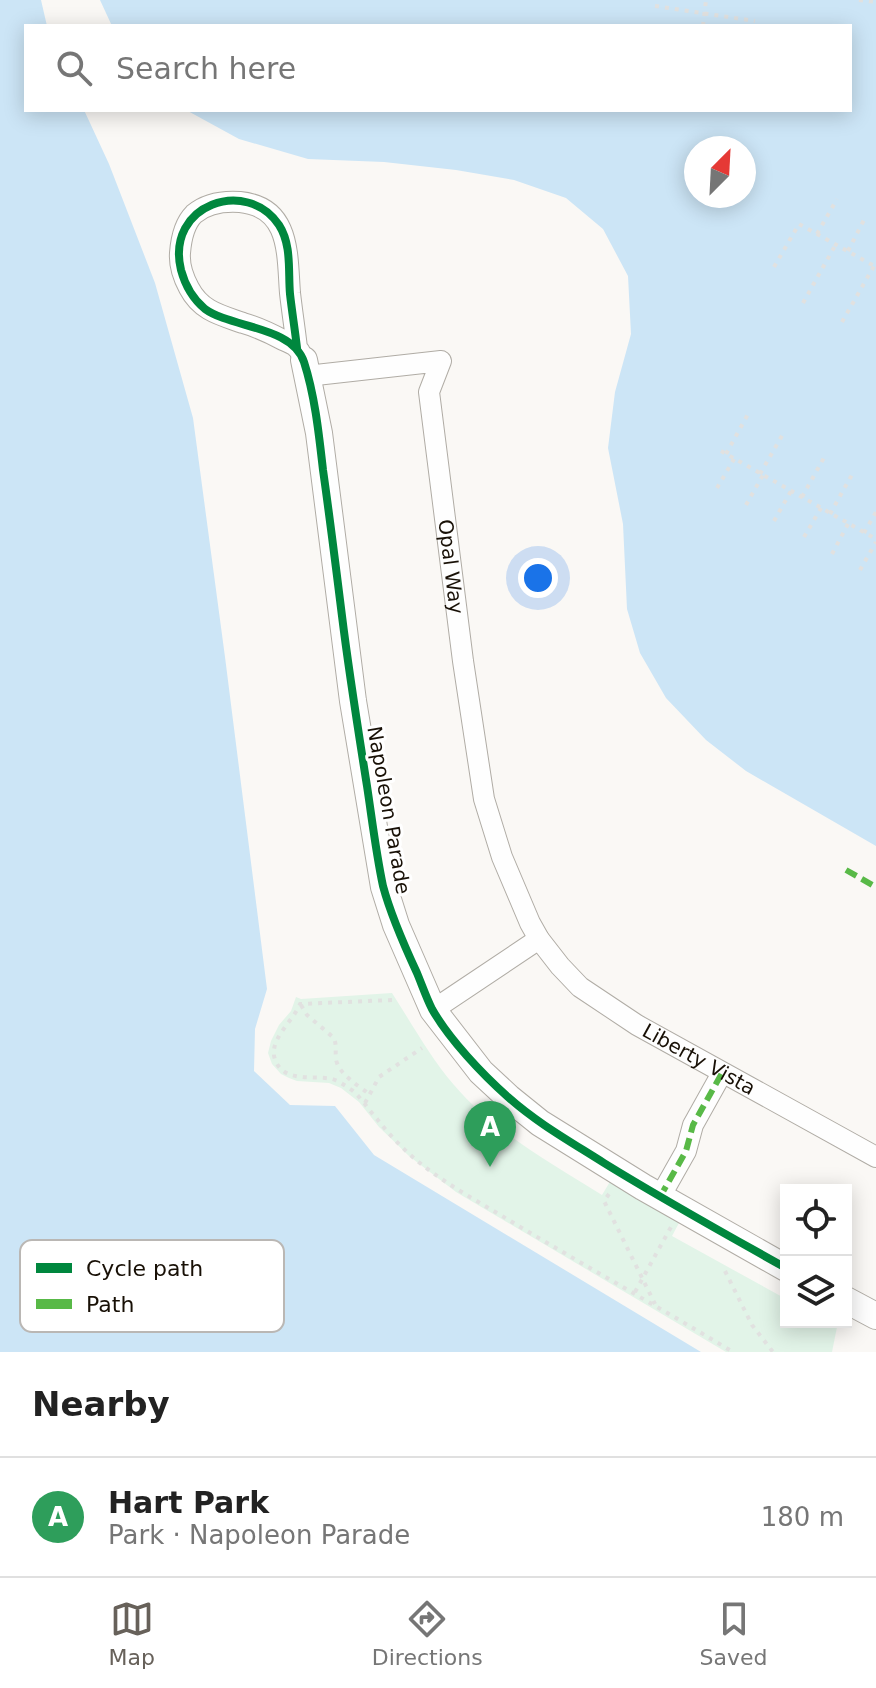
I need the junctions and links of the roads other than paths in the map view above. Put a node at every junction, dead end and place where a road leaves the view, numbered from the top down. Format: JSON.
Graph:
{"nodes":[{"id":1,"x":303,"y":361,"type":"junction"},
{"id":2,"x":522,"y":903,"type":"joint"},
{"id":3,"x":539,"y":939,"type":"junction"},
{"id":4,"x":433,"y":1010,"type":"junction"},
{"id":5,"x":722,"y":1073,"type":"junction"},
{"id":6,"x":876,"y":1157,"type":"edge"},
{"id":7,"x":660,"y":1197,"type":"junction"},
{"id":8,"x":780,"y":1265,"type":"edge"},
{"id":9,"x":852,"y":1303,"type":"edge"},
{"id":10,"x":876,"y":1316,"type":"edge"}],
"edges":[{"from":1,"to":1,"type":"street"},
{"from":1,"to":2,"type":"street","name":"Opal Way"},
{"from":1,"to":4,"type":"street","name":"Napoleon Parade"},
{"from":2,"to":3,"type":"street","name":"Liberty Vista"},
{"from":3,"to":4,"type":"street"},
{"from":3,"to":5,"type":"street","name":"Liberty Vista"},
{"from":4,"to":7,"type":"street","name":"Napoleon Parade"},
{"from":5,"to":6,"type":"street","name":"Liberty Vista"},
{"from":5,"to":7,"type":"street"},
{"from":7,"to":8,"type":"street","name":"Napoleon Parade"},
{"from":9,"to":10,"type":"street"}]}
